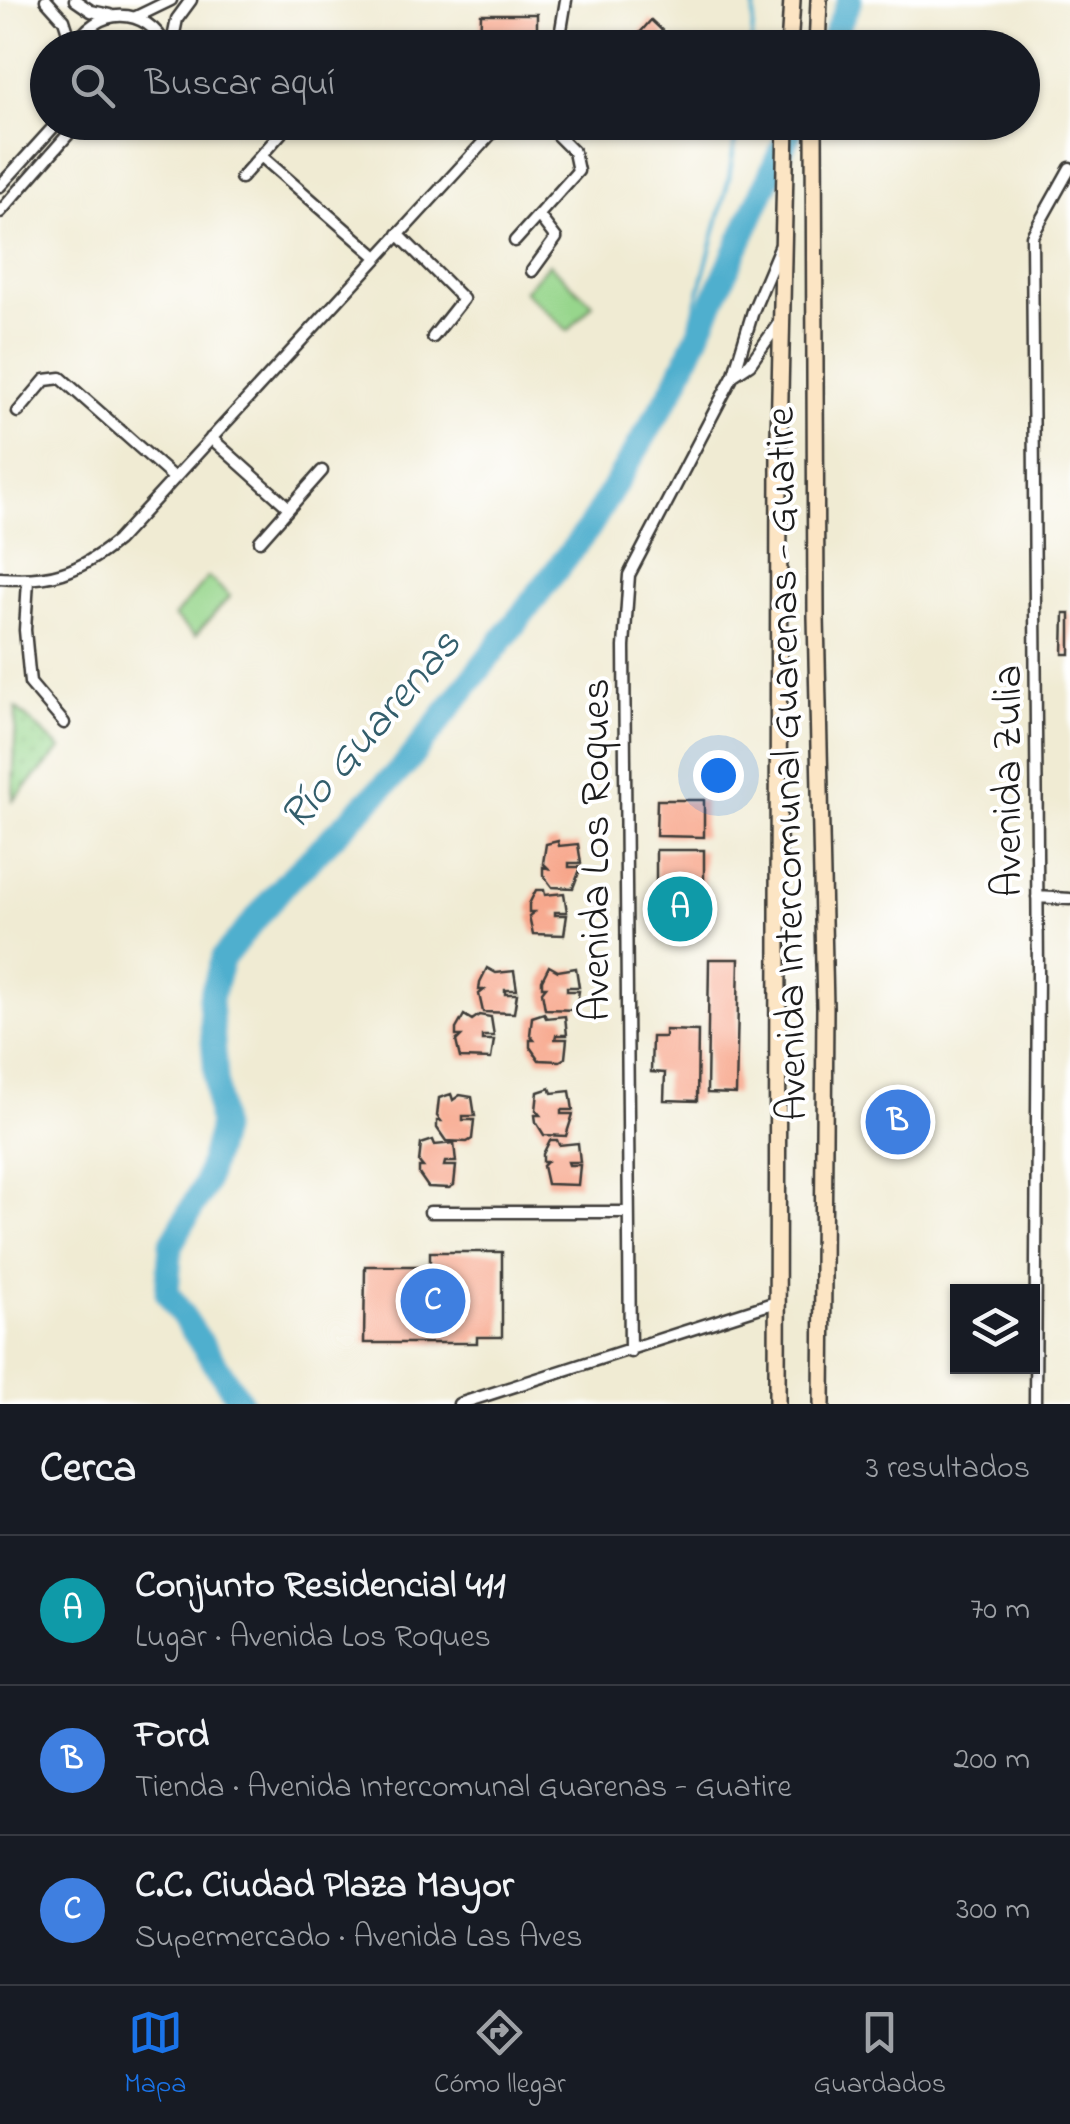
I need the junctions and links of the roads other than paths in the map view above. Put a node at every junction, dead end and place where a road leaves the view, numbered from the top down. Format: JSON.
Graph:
{"nodes":[{"id":1,"x":46,"y":0,"type":"edge"},
{"id":2,"x":75,"y":0,"type":"edge"},
{"id":3,"x":171,"y":0,"type":"edge"},
{"id":4,"x":191,"y":0,"type":"edge"},
{"id":5,"x":566,"y":0,"type":"edge"},
{"id":6,"x":792,"y":0,"type":"edge"},
{"id":7,"x":820,"y":0,"type":"edge"},
{"id":8,"x":111,"y":16,"type":"junction"},
{"id":9,"x":136,"y":17,"type":"junction"},
{"id":10,"x":68,"y":30,"type":"edge"},
{"id":11,"x":86,"y":30,"type":"edge"},
{"id":12,"x":156,"y":30,"type":"edge"},
{"id":13,"x":174,"y":30,"type":"edge"},
{"id":14,"x":561,"y":30,"type":"edge"},
{"id":15,"x":790,"y":30,"type":"edge"},
{"id":16,"x":818,"y":30,"type":"edge"},
{"id":17,"x":42,"y":140,"type":"edge"},
{"id":18,"x":63,"y":140,"type":"edge"},
{"id":19,"x":274,"y":140,"type":"edge"},
{"id":20,"x":485,"y":140,"type":"edge"},
{"id":21,"x":560,"y":140,"type":"edge"},
{"id":22,"x":785,"y":140,"type":"edge"},
{"id":23,"x":814,"y":140,"type":"edge"},
{"id":24,"x":260,"y":156,"type":"junction"},
{"id":25,"x":1070,"y":168,"type":"edge"},
{"id":26,"x":240,"y":178,"type":"dead end"},
{"id":27,"x":0,"y":186,"type":"edge"},
{"id":28,"x":0,"y":212,"type":"edge"},
{"id":29,"x":538,"y":216,"type":"junction"},
{"id":30,"x":398,"y":234,"type":"junction"},
{"id":31,"x":515,"y":242,"type":"dead end"},
{"id":32,"x":782,"y":243,"type":"junction"},
{"id":33,"x":377,"y":257,"type":"junction"},
{"id":34,"x":532,"y":270,"type":"dead end"},
{"id":35,"x":781,"y":320,"type":"junction"},
{"id":36,"x":433,"y":338,"type":"dead end"},
{"id":37,"x":734,"y":374,"type":"junction"},
{"id":38,"x":18,"y":412,"type":"dead end"},
{"id":39,"x":210,"y":438,"type":"junction"},
{"id":40,"x":322,"y":471,"type":"dead end"},
{"id":41,"x":174,"y":478,"type":"junction"},
{"id":42,"x":289,"y":508,"type":"junction"},
{"id":43,"x":260,"y":541,"type":"dead end"},
{"id":44,"x":0,"y":578,"type":"edge"},
{"id":45,"x":28,"y":580,"type":"junction"},
{"id":46,"x":64,"y":723,"type":"dead end"},
{"id":47,"x":1038,"y":897,"type":"junction"},
{"id":48,"x":1070,"y":899,"type":"edge"},
{"id":49,"x":430,"y":1212,"type":"dead end"},
{"id":50,"x":628,"y":1212,"type":"junction"},
{"id":51,"x":776,"y":1302,"type":"junction"},
{"id":52,"x":630,"y":1352,"type":"junction"},
{"id":53,"x":459,"y":1404,"type":"edge"},
{"id":54,"x":777,"y":1404,"type":"edge"},
{"id":55,"x":822,"y":1404,"type":"edge"},
{"id":56,"x":1035,"y":1404,"type":"edge"}],
"edges":[{"from":1,"to":10,"type":"street"},
{"from":2,"to":8,"type":"street"},
{"from":3,"to":9,"type":"street"},
{"from":4,"to":13,"type":"street"},
{"from":5,"to":14,"type":"street"},
{"from":6,"to":15,"type":"main road"},
{"from":7,"to":16,"type":"main road"},
{"from":8,"to":9,"type":"street"},
{"from":8,"to":11,"type":"street"},
{"from":9,"to":12,"type":"street"},
{"from":17,"to":27,"type":"street"},
{"from":18,"to":28,"type":"street"},
{"from":19,"to":24,"type":"street"},
{"from":20,"to":30,"type":"street"},
{"from":21,"to":29,"type":"street"},
{"from":22,"to":32,"type":"main road","name":"Avenida Intercomunal Guarenas - Guatire"},
{"from":23,"to":55,"type":"main road","name":"Avenida Intercomunal Guarenas - Guatire"},
{"from":24,"to":26,"type":"street"},
{"from":24,"to":33,"type":"street"},
{"from":25,"to":47,"type":"street","name":"Avenida Zulia"},
{"from":29,"to":31,"type":"street"},
{"from":29,"to":34,"type":"street"},
{"from":30,"to":33,"type":"street"},
{"from":30,"to":36,"type":"street"},
{"from":32,"to":35,"type":"main road","name":"Avenida Intercomunal Guarenas - Guatire"},
{"from":32,"to":37,"type":"street","name":"Avenida Los Roques"},
{"from":33,"to":39,"type":"street"},
{"from":35,"to":37,"type":"street","name":"Avenida Los Roques"},
{"from":35,"to":51,"type":"main road","name":"Avenida Intercomunal Guarenas - Guatire"},
{"from":37,"to":50,"type":"street","name":"Avenida Los Roques"},
{"from":38,"to":41,"type":"street"},
{"from":39,"to":41,"type":"street"},
{"from":39,"to":42,"type":"street"},
{"from":40,"to":42,"type":"street"},
{"from":41,"to":45,"type":"street"},
{"from":42,"to":43,"type":"street"},
{"from":44,"to":45,"type":"street"},
{"from":45,"to":46,"type":"street"},
{"from":47,"to":48,"type":"street"},
{"from":47,"to":56,"type":"street","name":"Avenida Zulia"},
{"from":49,"to":50,"type":"street"},
{"from":50,"to":52,"type":"street","name":"Avenida Los Roques"},
{"from":51,"to":52,"type":"street"},
{"from":51,"to":54,"type":"main road","name":"Avenida Intercomunal Guarenas - Guatire"},
{"from":52,"to":53,"type":"street"}]}
